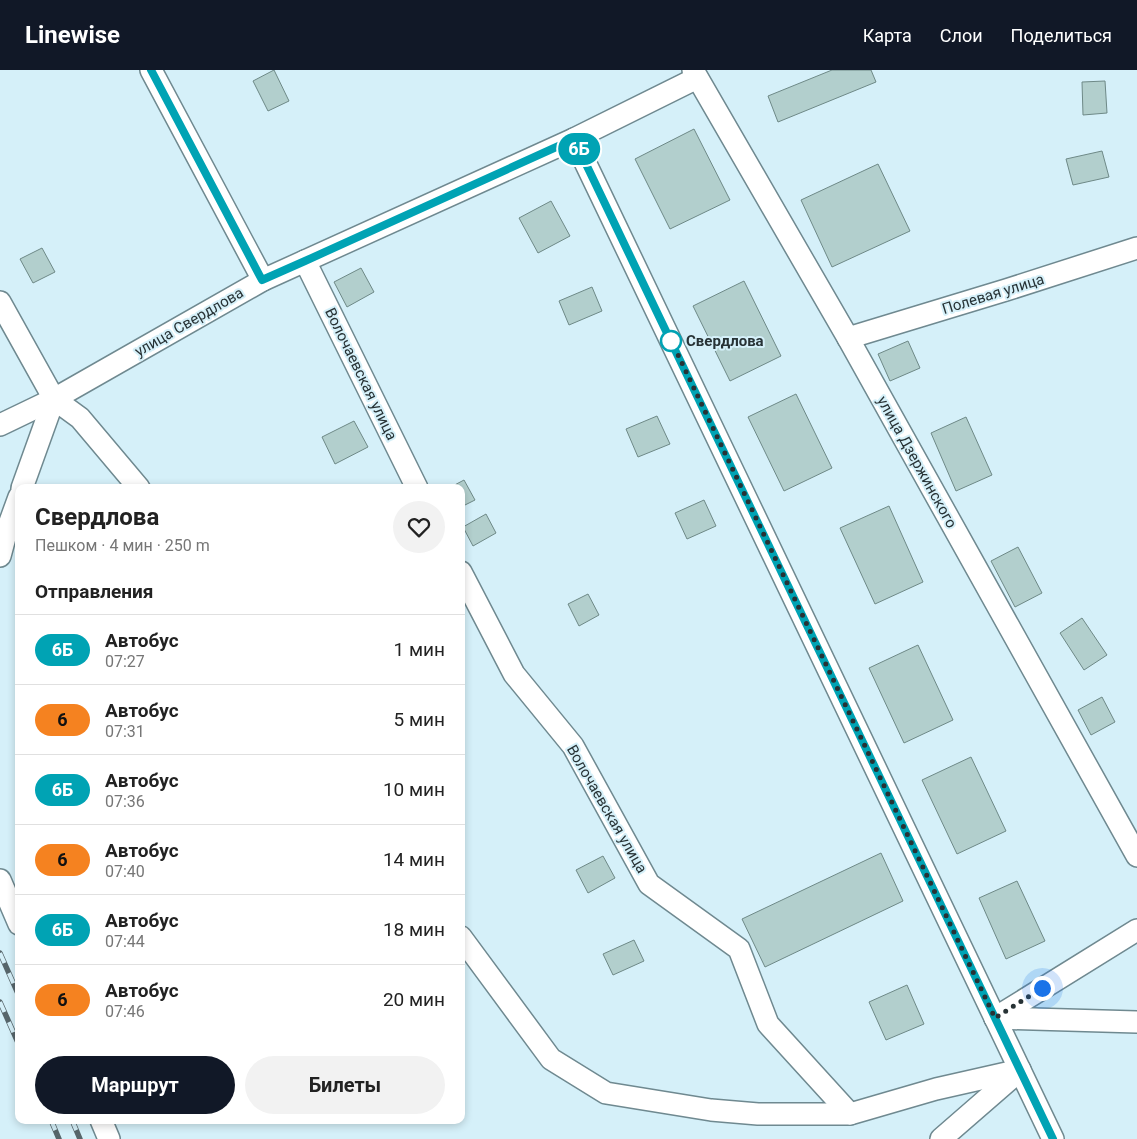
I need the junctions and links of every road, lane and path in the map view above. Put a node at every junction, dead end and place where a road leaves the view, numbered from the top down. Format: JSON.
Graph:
{"nodes":[{"id":1,"x":151,"y":70,"type":"edge"},
{"id":2,"x":695,"y":74,"type":"edge"},
{"id":3,"x":574,"y":139,"type":"junction"},
{"id":4,"x":1137,"y":248,"type":"edge"},
{"id":5,"x":305,"y":261,"type":"junction"},
{"id":6,"x":262,"y":280,"type":"junction"},
{"id":7,"x":0,"y":302,"type":"edge"},
{"id":8,"x":848,"y":338,"type":"junction"},
{"id":9,"x":54,"y":400,"type":"junction"},
{"id":10,"x":0,"y":425,"type":"edge"},
{"id":11,"x":23,"y":484,"type":"edge"},
{"id":12,"x":136,"y":484,"type":"edge"},
{"id":13,"x":415,"y":484,"type":"edge"},
{"id":14,"x":15,"y":508,"type":"edge"},
{"id":15,"x":0,"y":556,"type":"edge"},
{"id":16,"x":465,"y":580,"type":"edge"},
{"id":17,"x":1137,"y":856,"type":"edge"},
{"id":18,"x":0,"y":880,"type":"edge"},
{"id":19,"x":15,"y":915,"type":"edge"},
{"id":20,"x":1137,"y":930,"type":"edge"},
{"id":21,"x":465,"y":942,"type":"edge"},
{"id":22,"x":995,"y":1018,"type":"junction"},
{"id":23,"x":1137,"y":1022,"type":"edge"},
{"id":24,"x":1020,"y":1070,"type":"junction"},
{"id":25,"x":850,"y":1114,"type":"junction"},
{"id":26,"x":103,"y":1124,"type":"edge"},
{"id":27,"x":109,"y":1139,"type":"edge"},
{"id":28,"x":941,"y":1139,"type":"edge"},
{"id":29,"x":1053,"y":1139,"type":"edge"}],
"edges":[{"from":1,"to":6,"type":"street"},
{"from":2,"to":3,"type":"street","name":"улица Свердлова"},
{"from":2,"to":8,"type":"street","name":"улица Дзержинского"},
{"from":3,"to":5,"type":"street","name":"улица Свердлова"},
{"from":3,"to":22,"type":"street"},
{"from":4,"to":8,"type":"street","name":"Полевая улица"},
{"from":5,"to":6,"type":"street","name":"улица Свердлова"},
{"from":5,"to":13,"type":"street","name":"Волочаевская улица"},
{"from":6,"to":9,"type":"street","name":"улица Свердлова"},
{"from":7,"to":9,"type":"street"},
{"from":8,"to":17,"type":"street","name":"улица Дзержинского"},
{"from":9,"to":10,"type":"street","name":"улица Свердлова"},
{"from":9,"to":11,"type":"street"},
{"from":9,"to":12,"type":"street"},
{"from":14,"to":15,"type":"street"},
{"from":16,"to":25,"type":"street","name":"Волочаевская улица"},
{"from":18,"to":19,"type":"street"},
{"from":20,"to":22,"type":"street"},
{"from":21,"to":25,"type":"street"},
{"from":22,"to":23,"type":"street"},
{"from":22,"to":24,"type":"street"},
{"from":24,"to":25,"type":"street"},
{"from":24,"to":28,"type":"street"},
{"from":24,"to":29,"type":"street"},
{"from":26,"to":27,"type":"street"}]}
